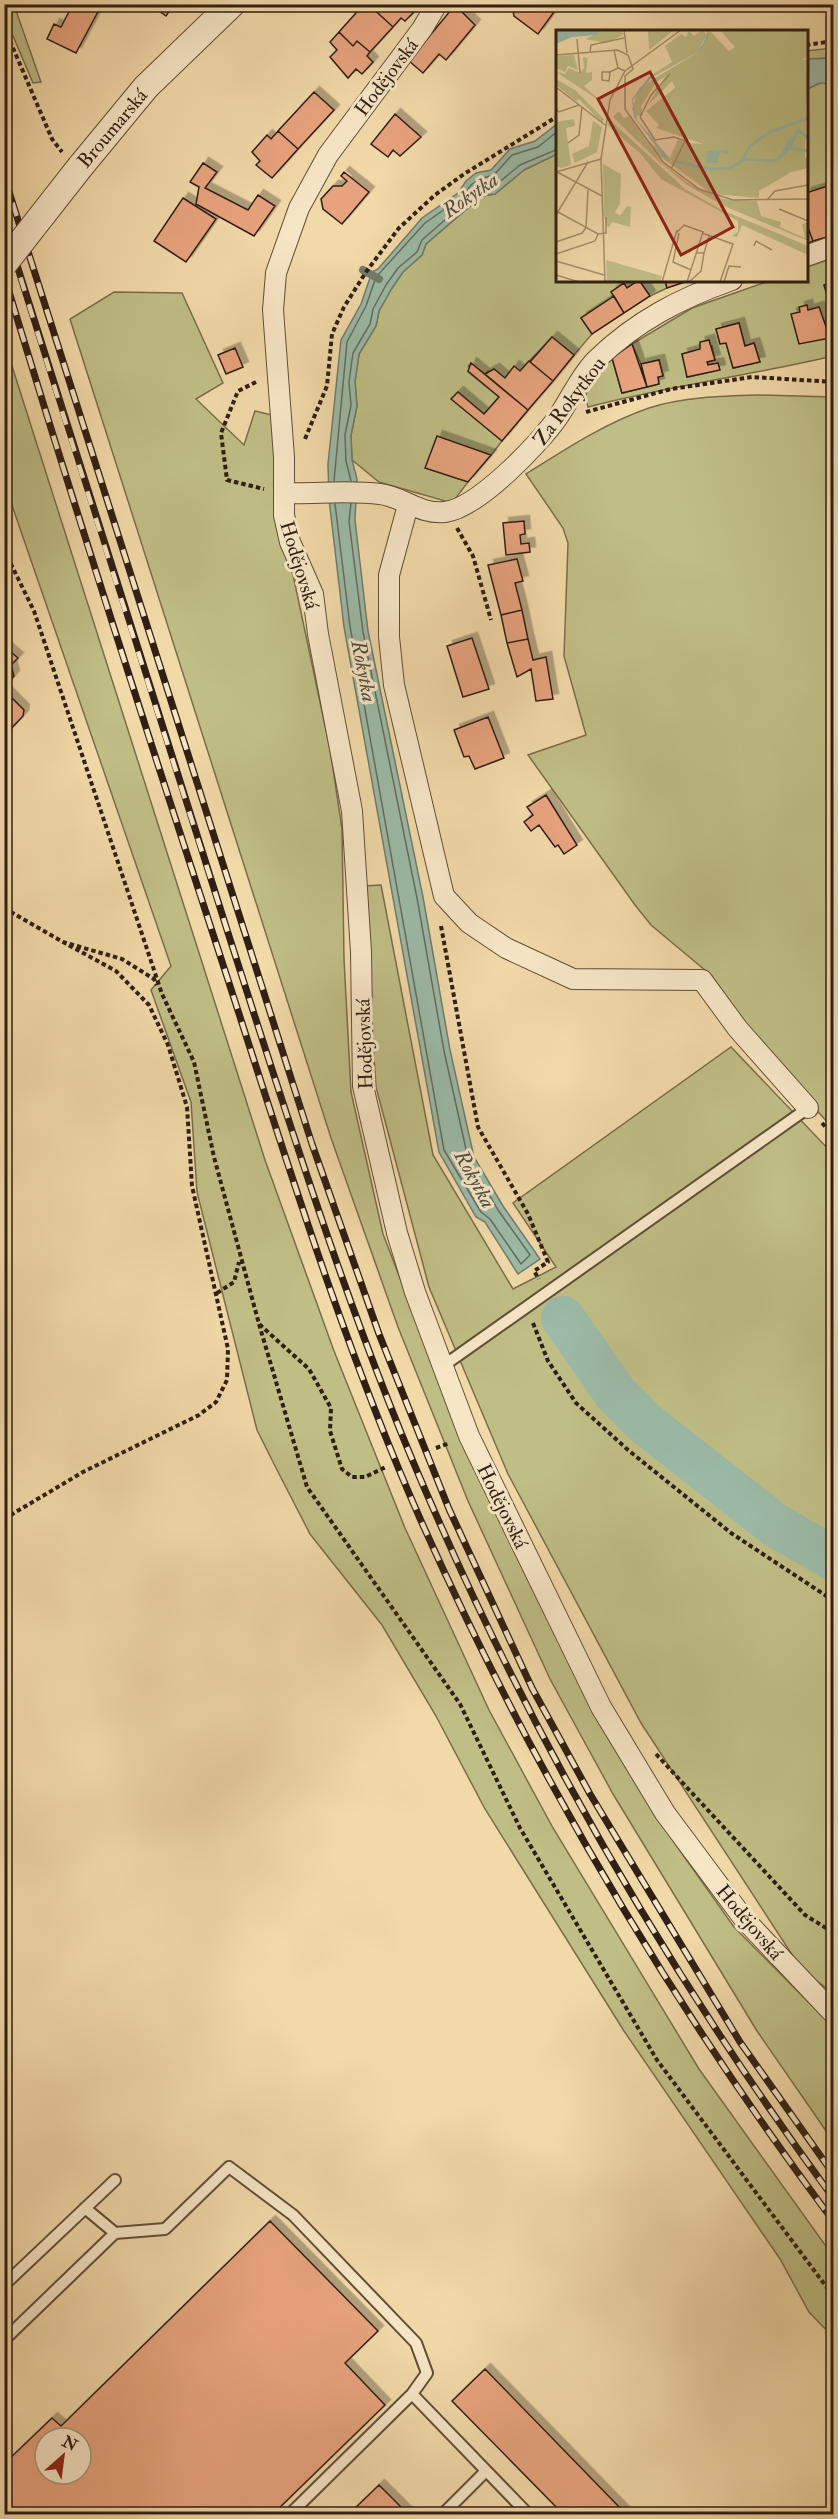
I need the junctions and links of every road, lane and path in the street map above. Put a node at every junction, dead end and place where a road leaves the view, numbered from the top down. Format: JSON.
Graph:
{"nodes":[{"id":1,"x":232,"y":4,"type":"edge"},
{"id":2,"x":437,"y":4,"type":"edge"},
{"id":3,"x":4,"y":27,"type":"edge"},
{"id":4,"x":834,"y":41,"type":"edge"},
{"id":5,"x":808,"y":45,"type":"edge"},
{"id":6,"x":556,"y":117,"type":"edge"},
{"id":7,"x":72,"y":161,"type":"junction"},
{"id":8,"x":834,"y":246,"type":"edge"},
{"id":9,"x":808,"y":256,"type":"edge"},
{"id":10,"x":4,"y":264,"type":"edge"},
{"id":11,"x":726,"y":282,"type":"edge"},
{"id":12,"x":279,"y":372,"type":"junction"},
{"id":13,"x":834,"y":382,"type":"edge"},
{"id":14,"x":558,"y":417,"type":"junction"},
{"id":15,"x":302,"y":445,"type":"dead end"},
{"id":16,"x":285,"y":493,"type":"junction"},
{"id":17,"x":408,"y":505,"type":"junction"},
{"id":18,"x":448,"y":512,"type":"junction"},
{"id":19,"x":4,"y":550,"type":"edge"},
{"id":20,"x":491,"y":620,"type":"dead end"},
{"id":21,"x":444,"y":897,"type":"junction"},
{"id":22,"x":4,"y":908,"type":"edge"},
{"id":23,"x":63,"y":942,"type":"junction"},
{"id":24,"x":162,"y":994,"type":"junction"},
{"id":25,"x":808,"y":1108,"type":"joint"},
{"id":26,"x":240,"y":1258,"type":"junction"},
{"id":27,"x":534,"y":1271,"type":"dead end"},
{"id":28,"x":217,"y":1293,"type":"junction"},
{"id":29,"x":526,"y":1308,"type":"junction"},
{"id":30,"x":260,"y":1324,"type":"junction"},
{"id":31,"x":443,"y":1365,"type":"junction"},
{"id":32,"x":386,"y":1467,"type":"dead end"},
{"id":33,"x":4,"y":1519,"type":"edge"},
{"id":34,"x":834,"y":1601,"type":"edge"},
{"id":35,"x":651,"y":1749,"type":"dead end"},
{"id":36,"x":834,"y":1933,"type":"edge"},
{"id":37,"x":834,"y":2014,"type":"edge"},
{"id":38,"x":115,"y":2180,"type":"dead end"},
{"id":39,"x":86,"y":2208,"type":"junction"},
{"id":40,"x":115,"y":2233,"type":"junction"},
{"id":41,"x":4,"y":2285,"type":"edge"},
{"id":42,"x":834,"y":2297,"type":"edge"},
{"id":43,"x":4,"y":2340,"type":"edge"},
{"id":44,"x":412,"y":2394,"type":"junction"},
{"id":45,"x":485,"y":2472,"type":"junction"},
{"id":46,"x":290,"y":2514,"type":"edge"},
{"id":47,"x":444,"y":2514,"type":"edge"},
{"id":48,"x":528,"y":2514,"type":"edge"}],
"edges":[{"from":1,"to":7,"type":"street","name":"Broumarská"},
{"from":2,"to":12,"type":"street","name":"Hodějovská"},
{"from":3,"to":7,"type":"path"},
{"from":4,"to":5,"type":"path"},
{"from":6,"to":15,"type":"path"},
{"from":7,"to":10,"type":"street","name":"Broumarská","bridge":true},
{"from":8,"to":9,"type":"street"},
{"from":11,"to":14,"type":"street","name":"Za Rokytkou"},
{"from":12,"to":16,"type":"street","name":"Hodějovská"},
{"from":12,"to":16,"type":"path"},
{"from":13,"to":14,"type":"path"},
{"from":14,"to":18,"type":"street","name":"Za Rokytkou"},
{"from":16,"to":17,"type":"street"},
{"from":16,"to":31,"type":"street","name":"Hodějovská"},
{"from":17,"to":18,"type":"street"},
{"from":17,"to":21,"type":"street"},
{"from":18,"to":20,"type":"path"},
{"from":19,"to":24,"type":"path"},
{"from":21,"to":25,"type":"street"},
{"from":21,"to":27,"type":"path"},
{"from":22,"to":23,"type":"path"},
{"from":23,"to":24,"type":"path"},
{"from":23,"to":28,"type":"path"},
{"from":24,"to":26,"type":"path"},
{"from":25,"to":29,"type":"lane"},
{"from":26,"to":28,"type":"path"},
{"from":26,"to":30,"type":"path"},
{"from":28,"to":33,"type":"path"},
{"from":29,"to":31,"type":"lane"},
{"from":29,"to":34,"type":"path"},
{"from":30,"to":32,"type":"path"},
{"from":30,"to":42,"type":"path"},
{"from":31,"to":37,"type":"street","name":"Hodějovská"},
{"from":35,"to":36,"type":"path"},
{"from":38,"to":39,"type":"lane"},
{"from":39,"to":40,"type":"lane"},
{"from":39,"to":41,"type":"lane"},
{"from":40,"to":43,"type":"lane"},
{"from":40,"to":44,"type":"lane"},
{"from":44,"to":45,"type":"lane"},
{"from":44,"to":46,"type":"lane"},
{"from":45,"to":47,"type":"lane"},
{"from":45,"to":48,"type":"lane"}]}
